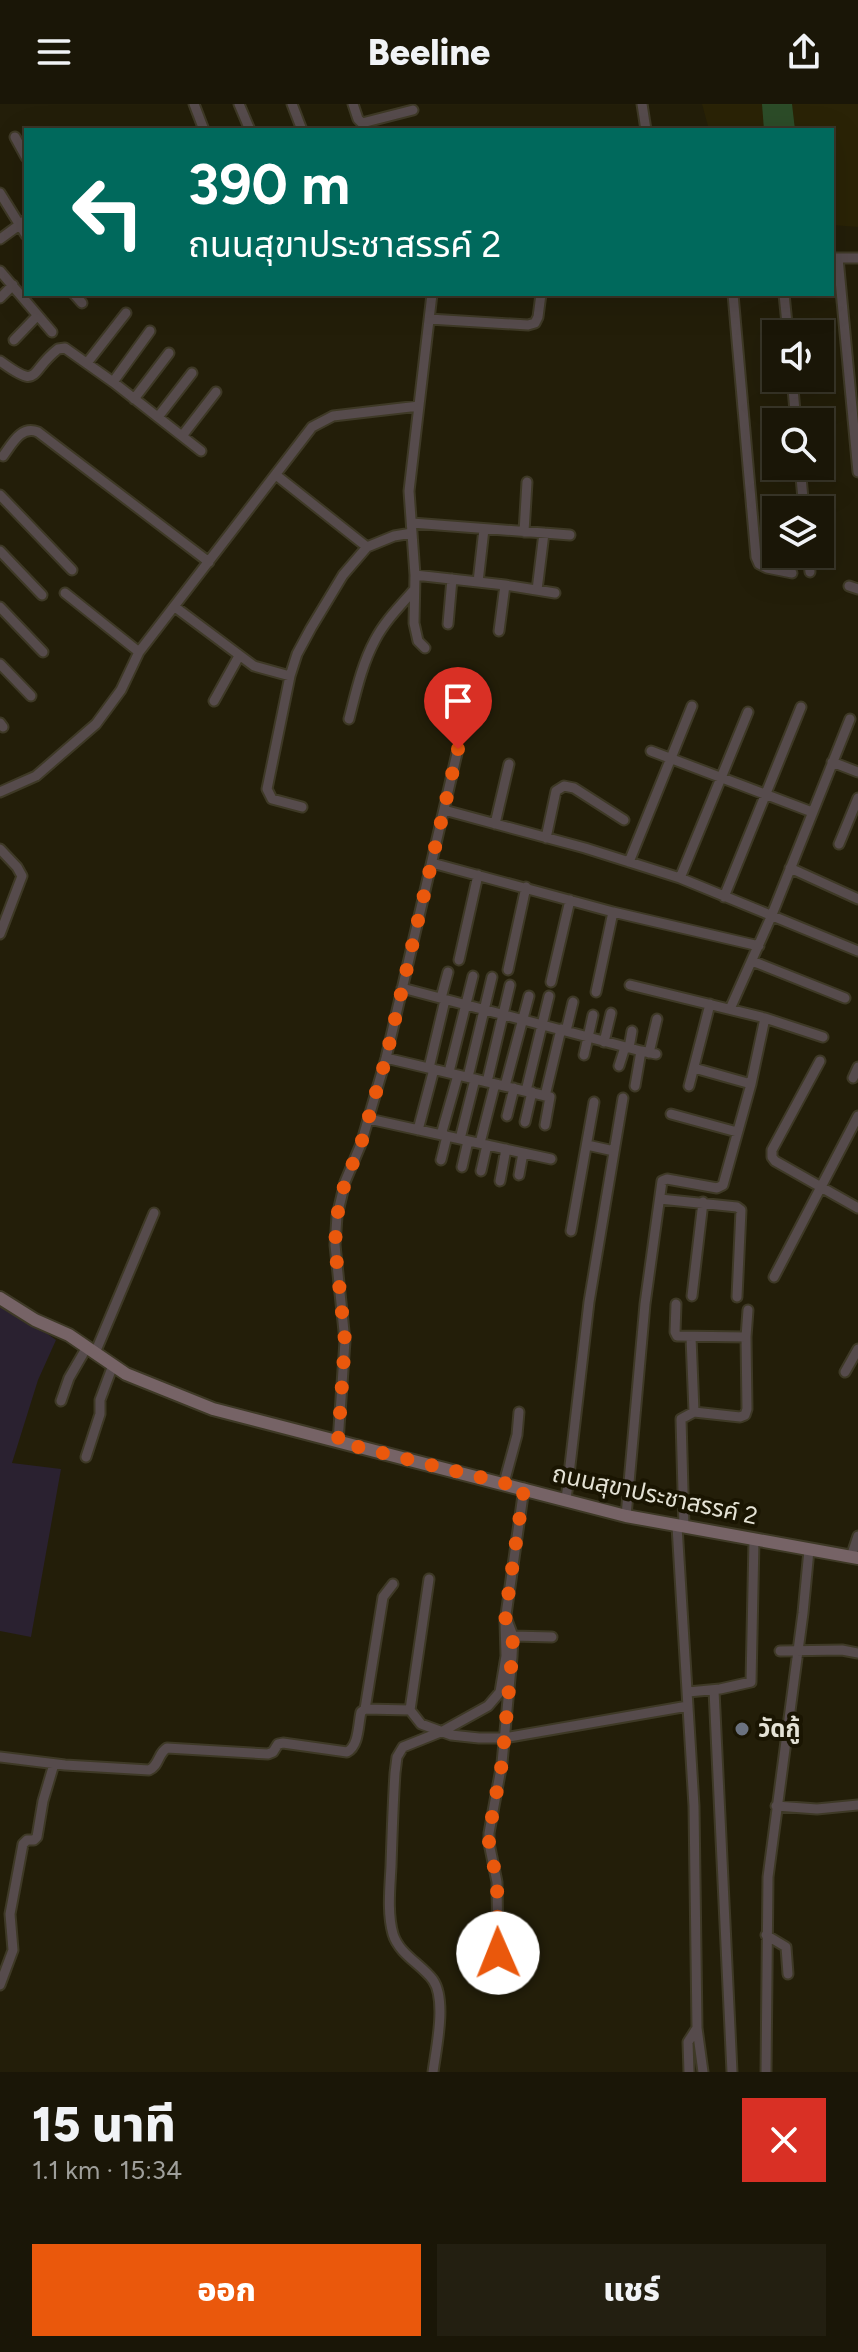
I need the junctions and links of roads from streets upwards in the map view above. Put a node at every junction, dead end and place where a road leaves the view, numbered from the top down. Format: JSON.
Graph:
{"nodes":[{"id":1,"x":194,"y":104,"type":"edge"},
{"id":2,"x":239,"y":104,"type":"edge"},
{"id":3,"x":292,"y":104,"type":"edge"},
{"id":4,"x":353,"y":104,"type":"edge"},
{"id":5,"x":642,"y":104,"type":"edge"},
{"id":6,"x":406,"y":109,"type":"edge"},
{"id":7,"x":203,"y":128,"type":"edge"},
{"id":8,"x":249,"y":128,"type":"edge"},
{"id":9,"x":301,"y":128,"type":"edge"},
{"id":10,"x":646,"y":128,"type":"edge"},
{"id":11,"x":15,"y":137,"type":"dead end"},
{"id":12,"x":24,"y":153,"type":"edge"},
{"id":13,"x":0,"y":193,"type":"edge"},
{"id":14,"x":22,"y":222,"type":"edge"},
{"id":15,"x":2,"y":233,"type":"edge"},
{"id":16,"x":835,"y":258,"type":"edge"},
{"id":17,"x":858,"y":258,"type":"edge"},
{"id":18,"x":0,"y":271,"type":"edge"},
{"id":19,"x":13,"y":285,"type":"junction"},
{"id":20,"x":76,"y":296,"type":"edge"},
{"id":21,"x":432,"y":296,"type":"edge"},
{"id":22,"x":541,"y":296,"type":"edge"},
{"id":23,"x":733,"y":296,"type":"edge"},
{"id":24,"x":784,"y":296,"type":"edge"},
{"id":25,"x":0,"y":298,"type":"edge"},
{"id":26,"x":82,"y":303,"type":"dead end"},
{"id":27,"x":126,"y":313,"type":"dead end"},
{"id":28,"x":37,"y":316,"type":"junction"},
{"id":29,"x":429,"y":319,"type":"junction"},
{"id":30,"x":787,"y":320,"type":"edge"},
{"id":31,"x":150,"y":331,"type":"dead end"},
{"id":32,"x":52,"y":332,"type":"dead end"},
{"id":33,"x":14,"y":340,"type":"dead end"},
{"id":34,"x":169,"y":353,"type":"dead end"},
{"id":35,"x":0,"y":361,"type":"edge"},
{"id":36,"x":853,"y":361,"type":"edge"},
{"id":37,"x":87,"y":363,"type":"junction"},
{"id":38,"x":192,"y":373,"type":"dead end"},
{"id":39,"x":113,"y":382,"type":"junction"},
{"id":40,"x":216,"y":392,"type":"dead end"},
{"id":41,"x":134,"y":399,"type":"junction"},
{"id":42,"x":419,"y":406,"type":"junction"},
{"id":43,"x":158,"y":417,"type":"junction"},
{"id":44,"x":182,"y":436,"type":"junction"},
{"id":45,"x":201,"y":451,"type":"dead end"},
{"id":46,"x":3,"y":456,"type":"dead end"},
{"id":47,"x":858,"y":472,"type":"edge"},
{"id":48,"x":276,"y":475,"type":"junction"},
{"id":49,"x":527,"y":482,"type":"dead end"},
{"id":50,"x":0,"y":495,"type":"edge"},
{"id":51,"x":412,"y":528,"type":"junction"},
{"id":52,"x":484,"y":529,"type":"junction"},
{"id":53,"x":524,"y":532,"type":"junction"},
{"id":54,"x":544,"y":533,"type":"junction"},
{"id":55,"x":570,"y":535,"type":"dead end"},
{"id":56,"x":367,"y":547,"type":"junction"},
{"id":57,"x":0,"y":551,"type":"edge"},
{"id":58,"x":209,"y":562,"type":"junction"},
{"id":59,"x":810,"y":568,"type":"edge"},
{"id":60,"x":72,"y":570,"type":"dead end"},
{"id":61,"x":810,"y":572,"type":"dead end"},
{"id":62,"x":792,"y":573,"type":"dead end"},
{"id":63,"x":415,"y":575,"type":"junction"},
{"id":64,"x":452,"y":579,"type":"junction"},
{"id":65,"x":478,"y":582,"type":"junction"},
{"id":66,"x":505,"y":585,"type":"junction"},
{"id":67,"x":414,"y":590,"type":"junction"},
{"id":68,"x":537,"y":590,"type":"junction"},
{"id":69,"x":65,"y":593,"type":"dead end"},
{"id":70,"x":555,"y":593,"type":"dead end"},
{"id":71,"x":42,"y":595,"type":"dead end"},
{"id":72,"x":0,"y":607,"type":"edge"},
{"id":73,"x":175,"y":607,"type":"junction"},
{"id":74,"x":448,"y":624,"type":"dead end"},
{"id":75,"x":499,"y":631,"type":"dead end"},
{"id":76,"x":425,"y":648,"type":"dead end"},
{"id":77,"x":43,"y":652,"type":"dead end"},
{"id":78,"x":139,"y":652,"type":"junction"},
{"id":79,"x":239,"y":656,"type":"junction"},
{"id":80,"x":0,"y":664,"type":"edge"},
{"id":81,"x":290,"y":676,"type":"junction"},
{"id":82,"x":31,"y":696,"type":"dead end"},
{"id":83,"x":214,"y":701,"type":"dead end"},
{"id":84,"x":692,"y":706,"type":"dead end"},
{"id":85,"x":801,"y":707,"type":"dead end"},
{"id":86,"x":748,"y":712,"type":"dead end"},
{"id":87,"x":349,"y":719,"type":"dead end"},
{"id":88,"x":850,"y":719,"type":"dead end"},
{"id":89,"x":458,"y":749,"type":"dead end"},
{"id":90,"x":651,"y":751,"type":"dead end"},
{"id":91,"x":671,"y":759,"type":"junction"},
{"id":92,"x":832,"y":762,"type":"junction"},
{"id":93,"x":509,"y":764,"type":"dead end"},
{"id":94,"x":858,"y":772,"type":"edge"},
{"id":95,"x":721,"y":778,"type":"junction"},
{"id":96,"x":0,"y":792,"type":"edge"},
{"id":97,"x":765,"y":795,"type":"junction"},
{"id":98,"x":858,"y":798,"type":"edge"},
{"id":99,"x":302,"y":807,"type":"dead end"},
{"id":100,"x":444,"y":810,"type":"junction"},
{"id":101,"x":812,"y":812,"type":"junction"},
{"id":102,"x":624,"y":820,"type":"dead end"},
{"id":103,"x":495,"y":824,"type":"junction"},
{"id":104,"x":546,"y":838,"type":"junction"},
{"id":105,"x":839,"y":844,"type":"dead end"},
{"id":106,"x":0,"y":849,"type":"edge"},
{"id":107,"x":629,"y":862,"type":"junction"},
{"id":108,"x":432,"y":863,"type":"junction"},
{"id":109,"x":790,"y":868,"type":"junction"},
{"id":110,"x":478,"y":875,"type":"junction"},
{"id":111,"x":680,"y":878,"type":"junction"},
{"id":112,"x":526,"y":887,"type":"junction"},
{"id":113,"x":724,"y":897,"type":"junction"},
{"id":114,"x":858,"y":899,"type":"edge"},
{"id":115,"x":570,"y":900,"type":"junction"},
{"id":116,"x":613,"y":912,"type":"junction"},
{"id":117,"x":771,"y":917,"type":"junction"},
{"id":118,"x":3,"y":919,"type":"edge"},
{"id":119,"x":0,"y":934,"type":"edge"},
{"id":120,"x":759,"y":946,"type":"junction"},
{"id":121,"x":858,"y":951,"type":"edge"},
{"id":122,"x":459,"y":960,"type":"dead end"},
{"id":123,"x":752,"y":961,"type":"junction"},
{"id":124,"x":508,"y":970,"type":"dead end"},
{"id":125,"x":448,"y":972,"type":"dead end"},
{"id":126,"x":473,"y":976,"type":"dead end"},
{"id":127,"x":492,"y":977,"type":"dead end"},
{"id":128,"x":551,"y":982,"type":"dead end"},
{"id":129,"x":510,"y":985,"type":"dead end"},
{"id":130,"x":630,"y":985,"type":"dead end"},
{"id":131,"x":402,"y":988,"type":"junction"},
{"id":132,"x":596,"y":992,"type":"dead end"},
{"id":133,"x":529,"y":996,"type":"dead end"},
{"id":134,"x":549,"y":996,"type":"dead end"},
{"id":135,"x":845,"y":998,"type":"dead end"},
{"id":136,"x":443,"y":999,"type":"junction"},
{"id":137,"x":573,"y":1002,"type":"dead end"},
{"id":138,"x":466,"y":1004,"type":"junction"},
{"id":139,"x":710,"y":1004,"type":"junction"},
{"id":140,"x":484,"y":1009,"type":"junction"},
{"id":141,"x":730,"y":1009,"type":"junction"},
{"id":142,"x":611,"y":1013,"type":"dead end"},
{"id":143,"x":504,"y":1014,"type":"junction"},
{"id":144,"x":593,"y":1015,"type":"dead end"},
{"id":145,"x":765,"y":1018,"type":"junction"},
{"id":146,"x":523,"y":1019,"type":"junction"},
{"id":147,"x":657,"y":1019,"type":"dead end"},
{"id":148,"x":543,"y":1024,"type":"junction"},
{"id":149,"x":564,"y":1030,"type":"junction"},
{"id":150,"x":632,"y":1031,"type":"dead end"},
{"id":151,"x":589,"y":1037,"type":"junction"},
{"id":152,"x":823,"y":1037,"type":"dead end"},
{"id":153,"x":604,"y":1042,"type":"junction"},
{"id":154,"x":627,"y":1048,"type":"junction"},
{"id":155,"x":649,"y":1053,"type":"junction"},
{"id":156,"x":584,"y":1055,"type":"dead end"},
{"id":157,"x":386,"y":1058,"type":"junction"},
{"id":158,"x":820,"y":1061,"type":"dead end"},
{"id":159,"x":619,"y":1066,"type":"dead end"},
{"id":160,"x":858,"y":1067,"type":"edge"},
{"id":161,"x":432,"y":1068,"type":"junction"},
{"id":162,"x":694,"y":1068,"type":"junction"},
{"id":163,"x":463,"y":1076,"type":"junction"},
{"id":164,"x":853,"y":1078,"type":"dead end"},
{"id":165,"x":751,"y":1084,"type":"junction"},
{"id":166,"x":500,"y":1085,"type":"junction"},
{"id":167,"x":635,"y":1086,"type":"dead end"},
{"id":168,"x":689,"y":1086,"type":"dead end"},
{"id":169,"x":529,"y":1092,"type":"junction"},
{"id":170,"x":545,"y":1096,"type":"junction"},
{"id":171,"x":623,"y":1098,"type":"dead end"},
{"id":172,"x":594,"y":1102,"type":"dead end"},
{"id":173,"x":671,"y":1114,"type":"dead end"},
{"id":174,"x":507,"y":1116,"type":"dead end"},
{"id":175,"x":858,"y":1116,"type":"edge"},
{"id":176,"x":369,"y":1119,"type":"junction"},
{"id":177,"x":525,"y":1122,"type":"dead end"},
{"id":178,"x":545,"y":1125,"type":"dead end"},
{"id":179,"x":418,"y":1130,"type":"junction"},
{"id":180,"x":737,"y":1132,"type":"junction"},
{"id":181,"x":444,"y":1136,"type":"junction"},
{"id":182,"x":464,"y":1140,"type":"junction"},
{"id":183,"x":483,"y":1144,"type":"junction"},
{"id":184,"x":587,"y":1145,"type":"junction"},
{"id":185,"x":506,"y":1149,"type":"junction"},
{"id":186,"x":614,"y":1151,"type":"junction"},
{"id":187,"x":523,"y":1153,"type":"junction"},
{"id":188,"x":551,"y":1159,"type":"dead end"},
{"id":189,"x":441,"y":1160,"type":"dead end"},
{"id":190,"x":462,"y":1167,"type":"dead end"},
{"id":191,"x":481,"y":1171,"type":"dead end"},
{"id":192,"x":519,"y":1175,"type":"dead end"},
{"id":193,"x":500,"y":1181,"type":"dead end"},
{"id":194,"x":821,"y":1186,"type":"junction"},
{"id":195,"x":660,"y":1199,"type":"junction"},
{"id":196,"x":703,"y":1202,"type":"junction"},
{"id":197,"x":858,"y":1208,"type":"edge"},
{"id":198,"x":154,"y":1213,"type":"dead end"},
{"id":199,"x":571,"y":1231,"type":"dead end"},
{"id":200,"x":774,"y":1277,"type":"dead end"},
{"id":201,"x":692,"y":1296,"type":"dead end"},
{"id":202,"x":737,"y":1297,"type":"dead end"},
{"id":203,"x":0,"y":1298,"type":"edge"},
{"id":204,"x":676,"y":1304,"type":"dead end"},
{"id":205,"x":748,"y":1310,"type":"dead end"},
{"id":206,"x":691,"y":1337,"type":"junction"},
{"id":207,"x":746,"y":1337,"type":"junction"},
{"id":208,"x":858,"y":1349,"type":"edge"},
{"id":209,"x":91,"y":1350,"type":"junction"},
{"id":210,"x":113,"y":1365,"type":"junction"},
{"id":211,"x":845,"y":1372,"type":"dead end"},
{"id":212,"x":61,"y":1401,"type":"dead end"},
{"id":213,"x":519,"y":1412,"type":"dead end"},
{"id":214,"x":694,"y":1412,"type":"junction"},
{"id":215,"x":338,"y":1442,"type":"junction"},
{"id":216,"x":86,"y":1457,"type":"dead end"},
{"id":217,"x":504,"y":1483,"type":"junction"},
{"id":218,"x":524,"y":1488,"type":"junction"},
{"id":219,"x":566,"y":1500,"type":"junction"},
{"id":220,"x":626,"y":1516,"type":"junction"},
{"id":221,"x":680,"y":1527,"type":"junction"},
{"id":222,"x":858,"y":1536,"type":"edge"},
{"id":223,"x":754,"y":1540,"type":"junction"},
{"id":224,"x":809,"y":1550,"type":"junction"},
{"id":225,"x":855,"y":1558,"type":"edge"},
{"id":226,"x":429,"y":1579,"type":"dead end"},
{"id":227,"x":393,"y":1584,"type":"dead end"},
{"id":228,"x":505,"y":1617,"type":"junction"},
{"id":229,"x":513,"y":1636,"type":"junction"},
{"id":230,"x":552,"y":1637,"type":"dead end"},
{"id":231,"x":780,"y":1651,"type":"dead end"},
{"id":232,"x":797,"y":1651,"type":"junction"},
{"id":233,"x":858,"y":1653,"type":"edge"},
{"id":234,"x":714,"y":1690,"type":"junction"},
{"id":235,"x":688,"y":1692,"type":"junction"},
{"id":236,"x":688,"y":1706,"type":"junction"},
{"id":237,"x":365,"y":1709,"type":"junction"},
{"id":238,"x":410,"y":1710,"type":"junction"},
{"id":239,"x":443,"y":1731,"type":"junction"},
{"id":240,"x":504,"y":1738,"type":"junction"},
{"id":241,"x":0,"y":1757,"type":"edge"},
{"id":242,"x":54,"y":1764,"type":"junction"},
{"id":243,"x":858,"y":1805,"type":"edge"},
{"id":244,"x":776,"y":1806,"type":"junction"},
{"id":245,"x":766,"y":1935,"type":"junction"},
{"id":246,"x":498,"y":1953,"type":"dead end"},
{"id":247,"x":788,"y":1974,"type":"dead end"},
{"id":248,"x":0,"y":1985,"type":"edge"},
{"id":249,"x":697,"y":2028,"type":"junction"},
{"id":250,"x":433,"y":2072,"type":"edge"},
{"id":251,"x":689,"y":2072,"type":"edge"},
{"id":252,"x":703,"y":2072,"type":"edge"},
{"id":253,"x":732,"y":2072,"type":"edge"},
{"id":254,"x":766,"y":2072,"type":"edge"}],
"edges":[{"from":1,"to":7,"type":"street"},
{"from":2,"to":8,"type":"street"},
{"from":3,"to":9,"type":"street"},
{"from":4,"to":6,"type":"street"},
{"from":5,"to":10,"type":"street"},
{"from":11,"to":12,"type":"street"},
{"from":13,"to":14,"type":"street"},
{"from":14,"to":15,"type":"street"},
{"from":16,"to":17,"type":"street"},
{"from":16,"to":36,"type":"street"},
{"from":18,"to":19,"type":"street"},
{"from":19,"to":25,"type":"street"},
{"from":19,"to":28,"type":"street"},
{"from":20,"to":26,"type":"street"},
{"from":21,"to":29,"type":"street"},
{"from":22,"to":29,"type":"street"},
{"from":23,"to":62,"type":"street"},
{"from":24,"to":30,"type":"street"},
{"from":27,"to":37,"type":"street"},
{"from":28,"to":32,"type":"street"},
{"from":28,"to":33,"type":"street"},
{"from":29,"to":42,"type":"street"},
{"from":31,"to":39,"type":"street"},
{"from":34,"to":41,"type":"street"},
{"from":35,"to":37,"type":"street"},
{"from":36,"to":47,"type":"street"},
{"from":37,"to":39,"type":"street"},
{"from":38,"to":43,"type":"street"},
{"from":39,"to":41,"type":"street"},
{"from":40,"to":44,"type":"street"},
{"from":41,"to":43,"type":"street"},
{"from":42,"to":48,"type":"street"},
{"from":42,"to":51,"type":"street"},
{"from":43,"to":44,"type":"street"},
{"from":44,"to":45,"type":"street"},
{"from":46,"to":58,"type":"street"},
{"from":48,"to":56,"type":"street"},
{"from":48,"to":58,"type":"street"},
{"from":49,"to":53,"type":"street"},
{"from":50,"to":60,"type":"street"},
{"from":51,"to":52,"type":"street"},
{"from":51,"to":56,"type":"street"},
{"from":51,"to":63,"type":"street"},
{"from":52,"to":53,"type":"street"},
{"from":52,"to":65,"type":"street"},
{"from":53,"to":54,"type":"street"},
{"from":54,"to":55,"type":"street"},
{"from":54,"to":68,"type":"street"},
{"from":56,"to":81,"type":"street"},
{"from":57,"to":71,"type":"street"},
{"from":58,"to":73,"type":"street"},
{"from":59,"to":61,"type":"street"},
{"from":63,"to":64,"type":"street"},
{"from":63,"to":67,"type":"street"},
{"from":64,"to":65,"type":"street"},
{"from":64,"to":74,"type":"street"},
{"from":65,"to":66,"type":"street"},
{"from":66,"to":68,"type":"street"},
{"from":66,"to":75,"type":"street"},
{"from":67,"to":76,"type":"street"},
{"from":67,"to":87,"type":"street"},
{"from":68,"to":70,"type":"street"},
{"from":69,"to":78,"type":"street"},
{"from":72,"to":77,"type":"street"},
{"from":73,"to":78,"type":"street"},
{"from":73,"to":79,"type":"street"},
{"from":78,"to":96,"type":"street"},
{"from":79,"to":81,"type":"street"},
{"from":79,"to":83,"type":"street"},
{"from":80,"to":82,"type":"street"},
{"from":81,"to":99,"type":"street"},
{"from":84,"to":91,"type":"street"},
{"from":85,"to":97,"type":"street"},
{"from":86,"to":95,"type":"street"},
{"from":88,"to":92,"type":"street"},
{"from":89,"to":100,"type":"street"},
{"from":90,"to":91,"type":"street"},
{"from":91,"to":95,"type":"street"},
{"from":91,"to":107,"type":"street"},
{"from":92,"to":94,"type":"street"},
{"from":92,"to":101,"type":"street"},
{"from":93,"to":103,"type":"street"},
{"from":95,"to":97,"type":"street"},
{"from":95,"to":111,"type":"street"},
{"from":97,"to":101,"type":"street"},
{"from":97,"to":113,"type":"street"},
{"from":98,"to":105,"type":"street"},
{"from":100,"to":103,"type":"street"},
{"from":100,"to":108,"type":"street"},
{"from":101,"to":109,"type":"street"},
{"from":102,"to":104,"type":"street"},
{"from":103,"to":104,"type":"street"},
{"from":104,"to":107,"type":"street"},
{"from":106,"to":118,"type":"street"},
{"from":107,"to":111,"type":"street"},
{"from":108,"to":110,"type":"street"},
{"from":108,"to":131,"type":"street"},
{"from":109,"to":114,"type":"street"},
{"from":109,"to":117,"type":"street"},
{"from":110,"to":112,"type":"street"},
{"from":110,"to":122,"type":"street"},
{"from":111,"to":113,"type":"street"},
{"from":112,"to":115,"type":"street"},
{"from":112,"to":124,"type":"street"},
{"from":113,"to":117,"type":"street"},
{"from":115,"to":116,"type":"street"},
{"from":115,"to":128,"type":"street"},
{"from":116,"to":120,"type":"street"},
{"from":116,"to":132,"type":"street"},
{"from":117,"to":120,"type":"street"},
{"from":117,"to":121,"type":"street"},
{"from":118,"to":119,"type":"street"},
{"from":120,"to":123,"type":"street"},
{"from":123,"to":135,"type":"street"},
{"from":123,"to":141,"type":"street"},
{"from":125,"to":136,"type":"street"},
{"from":126,"to":138,"type":"street"},
{"from":127,"to":140,"type":"street"},
{"from":129,"to":143,"type":"street"},
{"from":130,"to":139,"type":"street"},
{"from":131,"to":136,"type":"street"},
{"from":131,"to":157,"type":"street"},
{"from":133,"to":146,"type":"street"},
{"from":134,"to":148,"type":"street"},
{"from":136,"to":138,"type":"street"},
{"from":136,"to":161,"type":"street"},
{"from":137,"to":149,"type":"street"},
{"from":138,"to":140,"type":"street"},
{"from":138,"to":163,"type":"street"},
{"from":139,"to":141,"type":"street"},
{"from":139,"to":162,"type":"street"},
{"from":140,"to":143,"type":"street"},
{"from":140,"to":163,"type":"street"},
{"from":141,"to":145,"type":"street"},
{"from":142,"to":153,"type":"street"},
{"from":143,"to":146,"type":"street"},
{"from":143,"to":166,"type":"street"},
{"from":144,"to":151,"type":"street"},
{"from":145,"to":152,"type":"street"},
{"from":145,"to":165,"type":"street"},
{"from":146,"to":148,"type":"street"},
{"from":146,"to":166,"type":"street"},
{"from":147,"to":155,"type":"street"},
{"from":148,"to":149,"type":"street"},
{"from":148,"to":169,"type":"street"},
{"from":149,"to":151,"type":"street"},
{"from":149,"to":170,"type":"street"},
{"from":150,"to":154,"type":"street"},
{"from":151,"to":153,"type":"street"},
{"from":151,"to":156,"type":"street"},
{"from":153,"to":154,"type":"street"},
{"from":154,"to":155,"type":"street"},
{"from":154,"to":159,"type":"street"},
{"from":155,"to":167,"type":"street"},
{"from":157,"to":161,"type":"street"},
{"from":157,"to":176,"type":"street"},
{"from":158,"to":194,"type":"street"},
{"from":160,"to":164,"type":"street"},
{"from":161,"to":163,"type":"street"},
{"from":161,"to":179,"type":"street"},
{"from":162,"to":165,"type":"street"},
{"from":162,"to":168,"type":"street"},
{"from":163,"to":166,"type":"street"},
{"from":163,"to":181,"type":"street"},
{"from":163,"to":182,"type":"street"},
{"from":165,"to":180,"type":"street"},
{"from":166,"to":169,"type":"street"},
{"from":166,"to":174,"type":"street"},
{"from":166,"to":183,"type":"street"},
{"from":169,"to":170,"type":"street"},
{"from":169,"to":177,"type":"street"},
{"from":170,"to":178,"type":"street"},
{"from":171,"to":186,"type":"street"},
{"from":172,"to":184,"type":"street"},
{"from":173,"to":180,"type":"street"},
{"from":175,"to":194,"type":"street"},
{"from":176,"to":179,"type":"street"},
{"from":176,"to":215,"type":"street"},
{"from":179,"to":181,"type":"street"},
{"from":180,"to":195,"type":"street"},
{"from":181,"to":182,"type":"street"},
{"from":181,"to":189,"type":"street"},
{"from":182,"to":183,"type":"street"},
{"from":182,"to":190,"type":"street"},
{"from":183,"to":185,"type":"street"},
{"from":183,"to":191,"type":"street"},
{"from":184,"to":186,"type":"street"},
{"from":184,"to":199,"type":"street"},
{"from":185,"to":187,"type":"street"},
{"from":185,"to":193,"type":"street"},
{"from":186,"to":219,"type":"street"},
{"from":187,"to":188,"type":"street"},
{"from":187,"to":192,"type":"street"},
{"from":194,"to":197,"type":"street"},
{"from":194,"to":200,"type":"street"},
{"from":195,"to":196,"type":"street"},
{"from":195,"to":220,"type":"street"},
{"from":196,"to":201,"type":"street"},
{"from":196,"to":202,"type":"street"},
{"from":198,"to":209,"type":"street"},
{"from":203,"to":209,"type":"street","name":"ถนนสุขาประชาสรรค์ 2"},
{"from":204,"to":206,"type":"street"},
{"from":205,"to":207,"type":"street"},
{"from":206,"to":207,"type":"street"},
{"from":206,"to":214,"type":"street"},
{"from":207,"to":214,"type":"street"},
{"from":208,"to":211,"type":"street"},
{"from":209,"to":210,"type":"street","name":"ถนนสุขาประชาสรรค์ 2"},
{"from":209,"to":212,"type":"street"},
{"from":210,"to":215,"type":"street","name":"ถนนสุขาประชาสรรค์ 2"},
{"from":210,"to":216,"type":"street"},
{"from":213,"to":217,"type":"street"},
{"from":214,"to":221,"type":"street"},
{"from":215,"to":217,"type":"street","name":"ถนนสุขาประชาสรรค์ 2"},
{"from":217,"to":218,"type":"street","name":"ถนนสุขาประชาสรรค์ 2"},
{"from":218,"to":219,"type":"street","name":"ถนนสุขาประชาสรรค์ 2"},
{"from":218,"to":228,"type":"street"},
{"from":219,"to":220,"type":"street","name":"ถนนสุขาประชาสรรค์ 2"},
{"from":220,"to":221,"type":"street","name":"ถนนสุขาประชาสรรค์ 2"},
{"from":221,"to":223,"type":"street","name":"ถนนสุขาประชาสรรค์ 2"},
{"from":221,"to":235,"type":"street"},
{"from":222,"to":225,"type":"street"},
{"from":223,"to":224,"type":"street","name":"ถนนสุขาประชาสรรค์ 2"},
{"from":223,"to":234,"type":"street"},
{"from":224,"to":225,"type":"street","name":"ถนนสุขาประชาสรรค์ 2"},
{"from":224,"to":232,"type":"street"},
{"from":226,"to":238,"type":"street"},
{"from":227,"to":237,"type":"street"},
{"from":228,"to":229,"type":"street"},
{"from":228,"to":239,"type":"street"},
{"from":229,"to":230,"type":"street"},
{"from":229,"to":240,"type":"street"},
{"from":231,"to":232,"type":"street"},
{"from":232,"to":233,"type":"street"},
{"from":232,"to":244,"type":"street"},
{"from":234,"to":235,"type":"street"},
{"from":234,"to":253,"type":"street"},
{"from":235,"to":236,"type":"street"},
{"from":236,"to":240,"type":"street"},
{"from":236,"to":249,"type":"street"},
{"from":237,"to":238,"type":"street"},
{"from":237,"to":242,"type":"street"},
{"from":238,"to":239,"type":"street"},
{"from":239,"to":240,"type":"street"},
{"from":239,"to":250,"type":"street"},
{"from":240,"to":246,"type":"street"},
{"from":241,"to":242,"type":"street"},
{"from":242,"to":248,"type":"street"},
{"from":243,"to":244,"type":"street"},
{"from":244,"to":245,"type":"street"},
{"from":245,"to":247,"type":"street"},
{"from":245,"to":254,"type":"street"},
{"from":249,"to":251,"type":"street"},
{"from":249,"to":252,"type":"street"}]}
